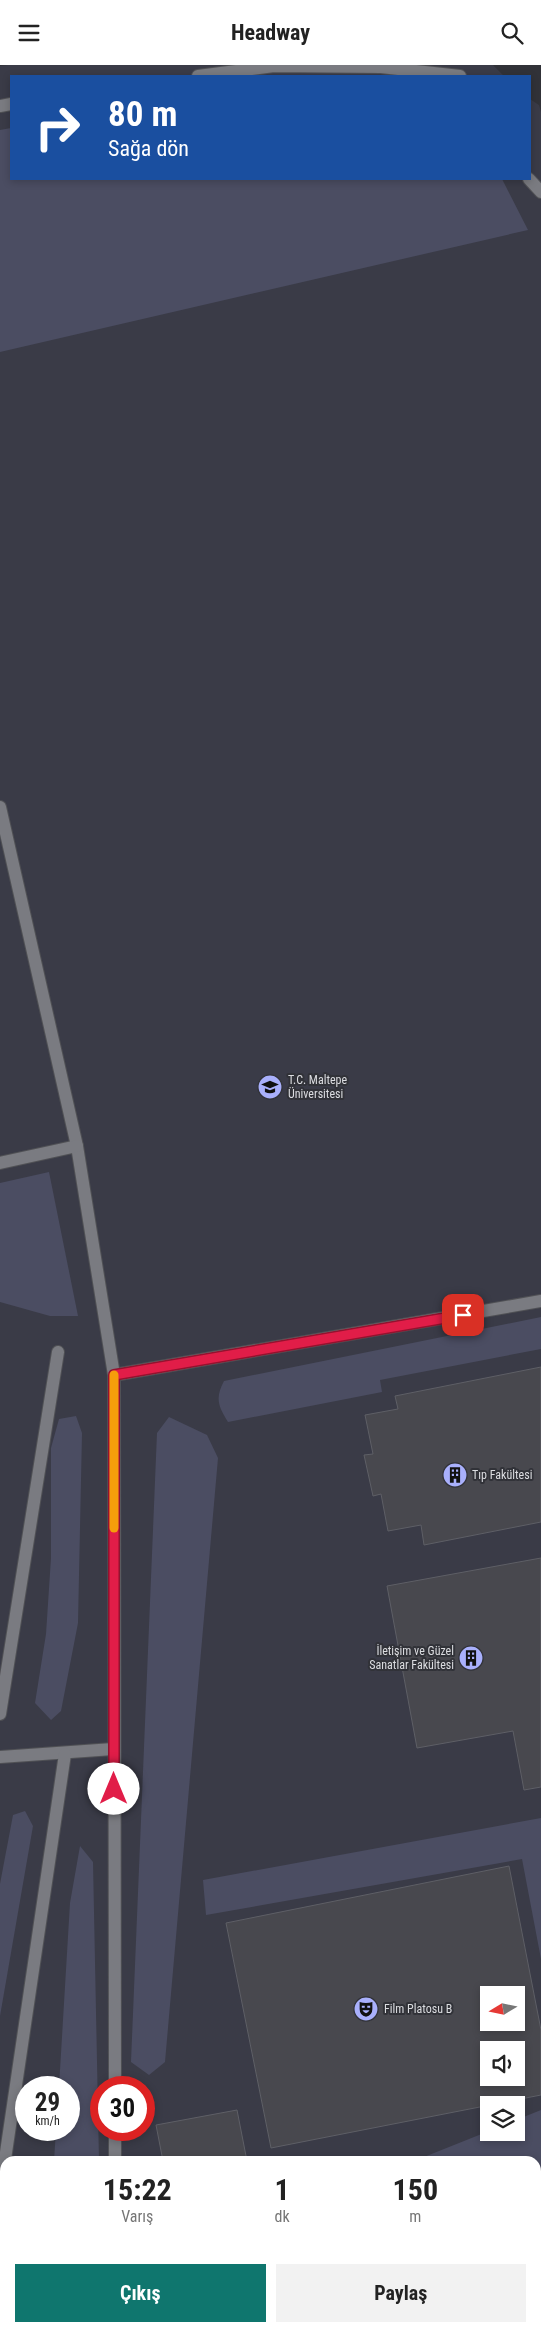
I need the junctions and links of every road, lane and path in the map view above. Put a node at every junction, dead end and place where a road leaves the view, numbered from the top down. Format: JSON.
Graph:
{"nodes":[{"id":1,"x":206,"y":75,"type":"edge"},
{"id":2,"x":451,"y":75,"type":"edge"},
{"id":3,"x":530,"y":180,"type":"edge"},
{"id":4,"x":541,"y":192,"type":"edge"},
{"id":5,"x":0,"y":807,"type":"edge"},
{"id":6,"x":78,"y":1145,"type":"junction"},
{"id":7,"x":0,"y":1163,"type":"edge"},
{"id":8,"x":541,"y":1301,"type":"edge"},
{"id":9,"x":58,"y":1352,"type":"dead end"},
{"id":10,"x":114,"y":1375,"type":"junction"},
{"id":11,"x":0,"y":1713,"type":"edge"},
{"id":12,"x":113,"y":1749,"type":"junction"},
{"id":13,"x":65,"y":1754,"type":"junction"},
{"id":14,"x":0,"y":1757,"type":"edge"},
{"id":15,"x":115,"y":2076,"type":"edge"},
{"id":16,"x":115,"y":2141,"type":"edge"},
{"id":17,"x":5,"y":2156,"type":"edge"},
{"id":18,"x":115,"y":2156,"type":"edge"}],
"edges":[{"from":1,"to":2,"type":"street"},
{"from":3,"to":4,"type":"street"},
{"from":5,"to":6,"type":"street"},
{"from":6,"to":7,"type":"street"},
{"from":6,"to":10,"type":"street"},
{"from":8,"to":10,"type":"street"},
{"from":9,"to":11,"type":"street"},
{"from":10,"to":12,"type":"street"},
{"from":12,"to":13,"type":"street"},
{"from":12,"to":15,"type":"street"},
{"from":13,"to":14,"type":"street"},
{"from":13,"to":17,"type":"street"},
{"from":16,"to":18,"type":"street"}]}
